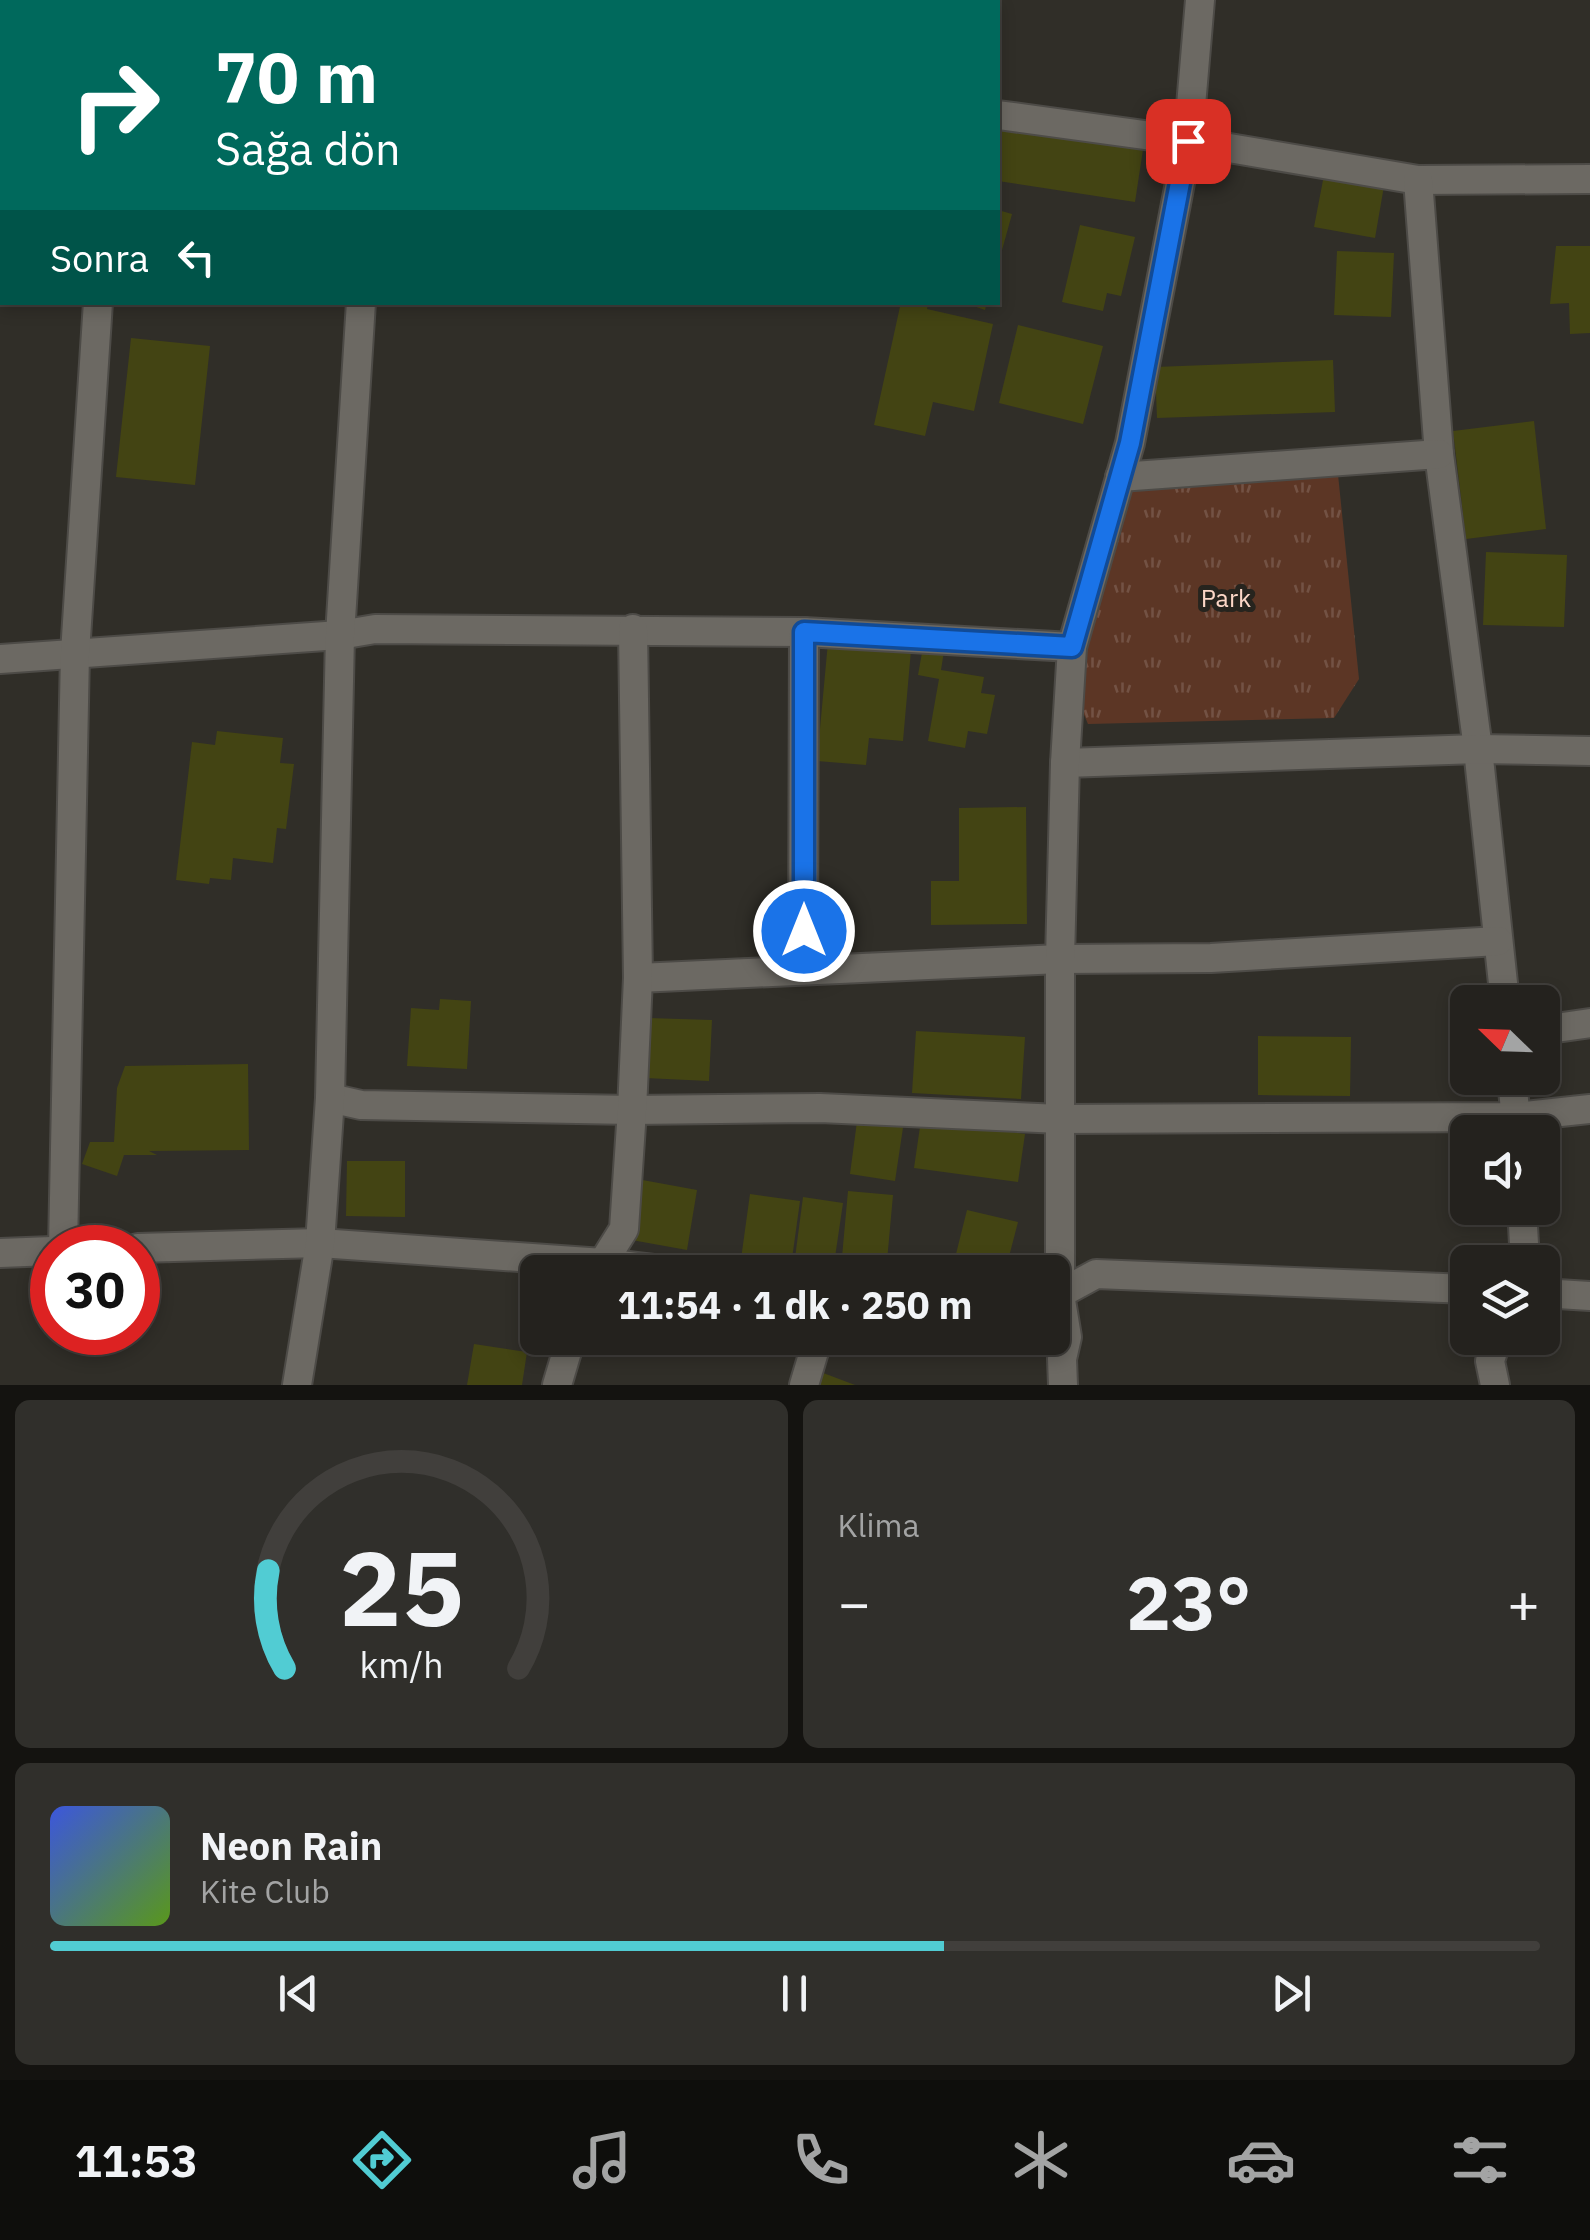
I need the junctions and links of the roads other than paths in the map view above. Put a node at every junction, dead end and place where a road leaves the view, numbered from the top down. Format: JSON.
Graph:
{"nodes":[{"id":1,"x":1200,"y":0,"type":"edge"},
{"id":2,"x":1000,"y":114,"type":"edge"},
{"id":3,"x":1188,"y":141,"type":"junction"},
{"id":4,"x":1590,"y":179,"type":"edge"},
{"id":5,"x":1418,"y":180,"type":"junction"},
{"id":6,"x":98,"y":305,"type":"edge"},
{"id":7,"x":361,"y":305,"type":"edge"},
{"id":8,"x":1440,"y":454,"type":"junction"},
{"id":9,"x":1120,"y":476,"type":"junction"},
{"id":10,"x":633,"y":629,"type":"junction"},
{"id":11,"x":804,"y":632,"type":"junction"},
{"id":12,"x":340,"y":634,"type":"junction"},
{"id":13,"x":1072,"y":647,"type":"junction"},
{"id":14,"x":75,"y":653,"type":"junction"},
{"id":15,"x":0,"y":659,"type":"edge"},
{"id":16,"x":1478,"y":749,"type":"junction"},
{"id":17,"x":1590,"y":751,"type":"edge"},
{"id":18,"x":1065,"y":763,"type":"junction"},
{"id":19,"x":1498,"y":940,"type":"junction"},
{"id":20,"x":1060,"y":959,"type":"junction"},
{"id":21,"x":804,"y":968,"type":"junction"},
{"id":22,"x":638,"y":978,"type":"junction"},
{"id":23,"x":1503,"y":985,"type":"edge"},
{"id":24,"x":1590,"y":1024,"type":"edge"},
{"id":25,"x":1560,"y":1028,"type":"edge"},
{"id":26,"x":330,"y":1098,"type":"junction"},
{"id":27,"x":1590,"y":1109,"type":"edge"},
{"id":28,"x":632,"y":1110,"type":"junction"},
{"id":29,"x":1560,"y":1115,"type":"edge"},
{"id":30,"x":1060,"y":1119,"type":"junction"},
{"id":31,"x":1450,"y":1124,"type":"edge"},
{"id":32,"x":63,"y":1225,"type":"edge"},
{"id":33,"x":320,"y":1244,"type":"junction"},
{"id":34,"x":160,"y":1248,"type":"edge"},
{"id":35,"x":30,"y":1252,"type":"edge"},
{"id":36,"x":0,"y":1254,"type":"edge"},
{"id":37,"x":608,"y":1255,"type":"edge"},
{"id":38,"x":1057,"y":1255,"type":"edge"},
{"id":39,"x":520,"y":1261,"type":"edge"},
{"id":40,"x":1070,"y":1288,"type":"edge"},
{"id":41,"x":1450,"y":1288,"type":"edge"},
{"id":42,"x":1560,"y":1294,"type":"edge"},
{"id":43,"x":1590,"y":1296,"type":"edge"},
{"id":44,"x":566,"y":1355,"type":"edge"},
{"id":45,"x":813,"y":1355,"type":"edge"},
{"id":46,"x":1063,"y":1355,"type":"edge"},
{"id":47,"x":1492,"y":1355,"type":"edge"},
{"id":48,"x":297,"y":1385,"type":"edge"},
{"id":49,"x":557,"y":1385,"type":"edge"},
{"id":50,"x":804,"y":1385,"type":"edge"},
{"id":51,"x":1062,"y":1385,"type":"edge"},
{"id":52,"x":1495,"y":1385,"type":"edge"}],
"edges":[{"from":1,"to":3,"type":"street"},
{"from":2,"to":3,"type":"street"},
{"from":3,"to":5,"type":"street"},
{"from":3,"to":9,"type":"street"},
{"from":4,"to":5,"type":"street"},
{"from":5,"to":8,"type":"street"},
{"from":6,"to":14,"type":"street"},
{"from":7,"to":12,"type":"street"},
{"from":8,"to":9,"type":"street"},
{"from":8,"to":16,"type":"street"},
{"from":9,"to":13,"type":"street"},
{"from":10,"to":11,"type":"street"},
{"from":10,"to":12,"type":"street"},
{"from":10,"to":22,"type":"street"},
{"from":11,"to":13,"type":"street"},
{"from":11,"to":21,"type":"street"},
{"from":12,"to":14,"type":"street"},
{"from":12,"to":26,"type":"street"},
{"from":13,"to":18,"type":"street"},
{"from":14,"to":15,"type":"street"},
{"from":14,"to":32,"type":"street"},
{"from":16,"to":17,"type":"street"},
{"from":16,"to":18,"type":"street"},
{"from":16,"to":19,"type":"street"},
{"from":18,"to":20,"type":"street"},
{"from":19,"to":20,"type":"street"},
{"from":19,"to":23,"type":"street"},
{"from":20,"to":21,"type":"street"},
{"from":20,"to":30,"type":"street"},
{"from":21,"to":22,"type":"street"},
{"from":22,"to":28,"type":"street"},
{"from":24,"to":25,"type":"street"},
{"from":26,"to":28,"type":"street"},
{"from":26,"to":33,"type":"street"},
{"from":27,"to":29,"type":"street"},
{"from":28,"to":30,"type":"street"},
{"from":28,"to":37,"type":"street"},
{"from":30,"to":31,"type":"street"},
{"from":30,"to":38,"type":"street"},
{"from":33,"to":34,"type":"street"},
{"from":33,"to":39,"type":"street"},
{"from":33,"to":48,"type":"street"},
{"from":35,"to":36,"type":"street"},
{"from":40,"to":41,"type":"street"},
{"from":42,"to":43,"type":"street"},
{"from":44,"to":49,"type":"street"},
{"from":45,"to":50,"type":"street"},
{"from":46,"to":51,"type":"street"},
{"from":47,"to":52,"type":"street"}]}
